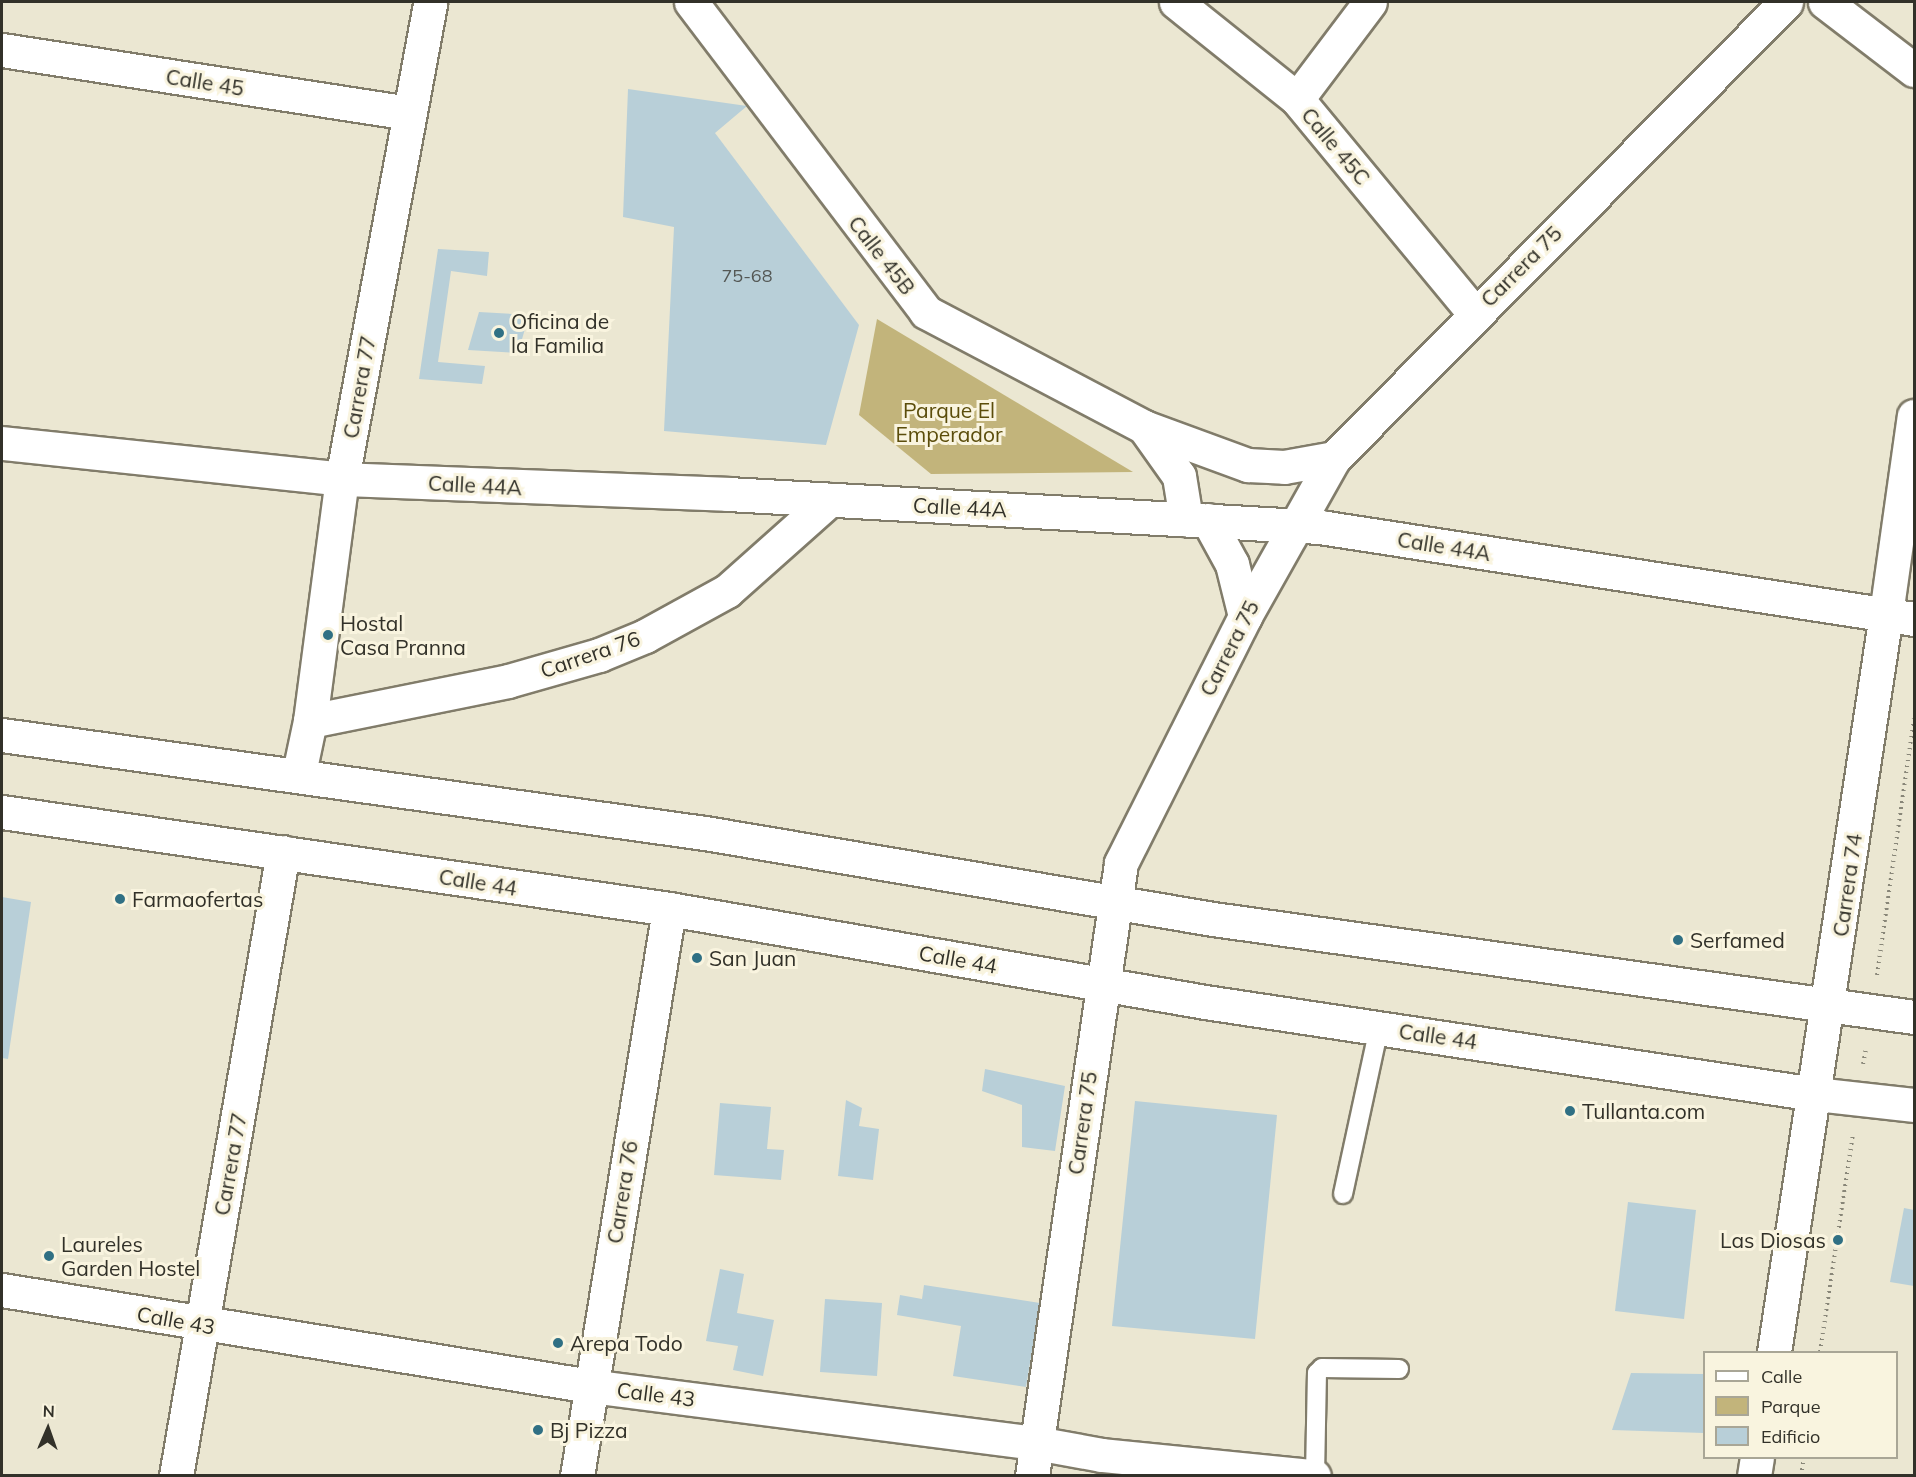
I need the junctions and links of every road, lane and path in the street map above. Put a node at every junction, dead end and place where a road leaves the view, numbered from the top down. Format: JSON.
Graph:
{"nodes":[{"id":1,"x":430,"y":2,"type":"edge"},
{"id":2,"x":691,"y":2,"type":"edge"},
{"id":3,"x":1176,"y":2,"type":"edge"},
{"id":4,"x":1370,"y":2,"type":"edge"},
{"id":5,"x":1786,"y":2,"type":"edge"},
{"id":6,"x":1825,"y":2,"type":"edge"},
{"id":7,"x":2,"y":51,"type":"edge"},
{"id":8,"x":1914,"y":69,"type":"edge"},
{"id":9,"x":1297,"y":99,"type":"junction"},
{"id":10,"x":409,"y":113,"type":"junction"},
{"id":11,"x":1474,"y":313,"type":"junction"},
{"id":12,"x":1914,"y":416,"type":"edge"},
{"id":13,"x":1144,"y":427,"type":"junction"},
{"id":14,"x":2,"y":443,"type":"edge"},
{"id":15,"x":1334,"y":458,"type":"junction"},
{"id":16,"x":342,"y":479,"type":"junction"},
{"id":17,"x":830,"y":500,"type":"junction"},
{"id":18,"x":1197,"y":519,"type":"junction"},
{"id":19,"x":1293,"y":526,"type":"junction"},
{"id":20,"x":1245,"y":616,"type":"junction"},
{"id":21,"x":1900,"y":616,"type":"edge"},
{"id":22,"x":1914,"y":718,"type":"edge"},
{"id":23,"x":310,"y":721,"type":"junction"},
{"id":24,"x":2,"y":735,"type":"edge"},
{"id":25,"x":299,"y":774,"type":"junction"},
{"id":26,"x":2,"y":812,"type":"edge"},
{"id":27,"x":283,"y":852,"type":"junction"},
{"id":28,"x":1115,"y":904,"type":"junction"},
{"id":29,"x":669,"y":909,"type":"junction"},
{"id":30,"x":1877,"y":972,"type":"dead end"},
{"id":31,"x":1103,"y":985,"type":"junction"},
{"id":32,"x":1829,"y":1007,"type":"junction"},
{"id":33,"x":1914,"y":1017,"type":"edge"},
{"id":34,"x":1379,"y":1028,"type":"junction"},
{"id":35,"x":1815,"y":1094,"type":"junction"},
{"id":36,"x":1914,"y":1105,"type":"edge"},
{"id":37,"x":1853,"y":1130,"type":"dead end"},
{"id":38,"x":1343,"y":1194,"type":"dead end"},
{"id":39,"x":2,"y":1290,"type":"edge"},
{"id":40,"x":202,"y":1325,"type":"junction"},
{"id":41,"x":1774,"y":1351,"type":"edge"},
{"id":42,"x":1820,"y":1351,"type":"edge"},
{"id":43,"x":1400,"y":1369,"type":"dead end"},
{"id":44,"x":590,"y":1386,"type":"junction"},
{"id":45,"x":1036,"y":1443,"type":"junction"},
{"id":46,"x":1757,"y":1459,"type":"edge"},
{"id":47,"x":1804,"y":1459,"type":"edge"},
{"id":48,"x":176,"y":1476,"type":"edge"},
{"id":49,"x":576,"y":1476,"type":"edge"},
{"id":50,"x":1032,"y":1476,"type":"edge"},
{"id":51,"x":1314,"y":1476,"type":"edge"},
{"id":52,"x":1754,"y":1476,"type":"edge"},
{"id":53,"x":1801,"y":1476,"type":"edge"}],
"edges":[{"from":1,"to":10,"type":"street","name":"Carrera 77"},
{"from":2,"to":13,"type":"street","name":"Calle 45B"},
{"from":3,"to":9,"type":"street","name":"Calle 45C"},
{"from":4,"to":9,"type":"street"},
{"from":5,"to":11,"type":"street","name":"Carrera 75"},
{"from":6,"to":8,"type":"street"},
{"from":7,"to":10,"type":"street","name":"Calle 45"},
{"from":9,"to":11,"type":"street","name":"Calle 45C"},
{"from":10,"to":16,"type":"street","name":"Carrera 77"},
{"from":11,"to":15,"type":"street","name":"Carrera 75"},
{"from":12,"to":21,"type":"street","name":"Carrera 74"},
{"from":13,"to":15,"type":"street","name":"Calle 45B"},
{"from":13,"to":18,"type":"street","name":"Calle 45B"},
{"from":14,"to":16,"type":"street","name":"Calle 44A"},
{"from":15,"to":19,"type":"street","name":"Carrera 75"},
{"from":16,"to":17,"type":"street","name":"Calle 44A"},
{"from":16,"to":23,"type":"street","name":"Carrera 77"},
{"from":17,"to":18,"type":"street","name":"Calle 44A"},
{"from":17,"to":23,"type":"street","name":"Carrera 76"},
{"from":18,"to":19,"type":"street","name":"Calle 44A"},
{"from":18,"to":20,"type":"street","name":"Calle 45B"},
{"from":19,"to":20,"type":"street","name":"Carrera 75"},
{"from":19,"to":21,"type":"street","name":"Calle 44A"},
{"from":20,"to":28,"type":"street","name":"Carrera 75"},
{"from":21,"to":32,"type":"street","name":"Carrera 74"},
{"from":22,"to":30,"type":"path"},
{"from":23,"to":25,"type":"street","name":"Carrera 77"},
{"from":24,"to":25,"type":"street"},
{"from":25,"to":28,"type":"street"},
{"from":26,"to":27,"type":"street","name":"Calle 44"},
{"from":27,"to":29,"type":"street","name":"Calle 44"},
{"from":27,"to":40,"type":"street","name":"Carrera 77"},
{"from":28,"to":31,"type":"street","name":"Carrera 75"},
{"from":28,"to":32,"type":"street"},
{"from":29,"to":31,"type":"street","name":"Calle 44"},
{"from":29,"to":44,"type":"street","name":"Carrera 76"},
{"from":31,"to":34,"type":"street","name":"Calle 44"},
{"from":31,"to":45,"type":"street","name":"Carrera 75"},
{"from":32,"to":33,"type":"street"},
{"from":32,"to":35,"type":"street","name":"Carrera 74"},
{"from":34,"to":35,"type":"street","name":"Calle 44"},
{"from":34,"to":38,"type":"lane"},
{"from":35,"to":36,"type":"street","name":"Calle 44"},
{"from":35,"to":41,"type":"street","name":"Carrera 74"},
{"from":37,"to":42,"type":"path"},
{"from":39,"to":40,"type":"street","name":"Calle 43"},
{"from":40,"to":44,"type":"street","name":"Calle 43"},
{"from":40,"to":48,"type":"street","name":"Carrera 77"},
{"from":43,"to":51,"type":"lane"},
{"from":44,"to":45,"type":"street","name":"Calle 43"},
{"from":44,"to":49,"type":"street","name":"Carrera 76"},
{"from":45,"to":50,"type":"street","name":"Carrera 75"},
{"from":45,"to":51,"type":"street","name":"Calle 43"},
{"from":46,"to":52,"type":"street"},
{"from":47,"to":53,"type":"path"}]}
